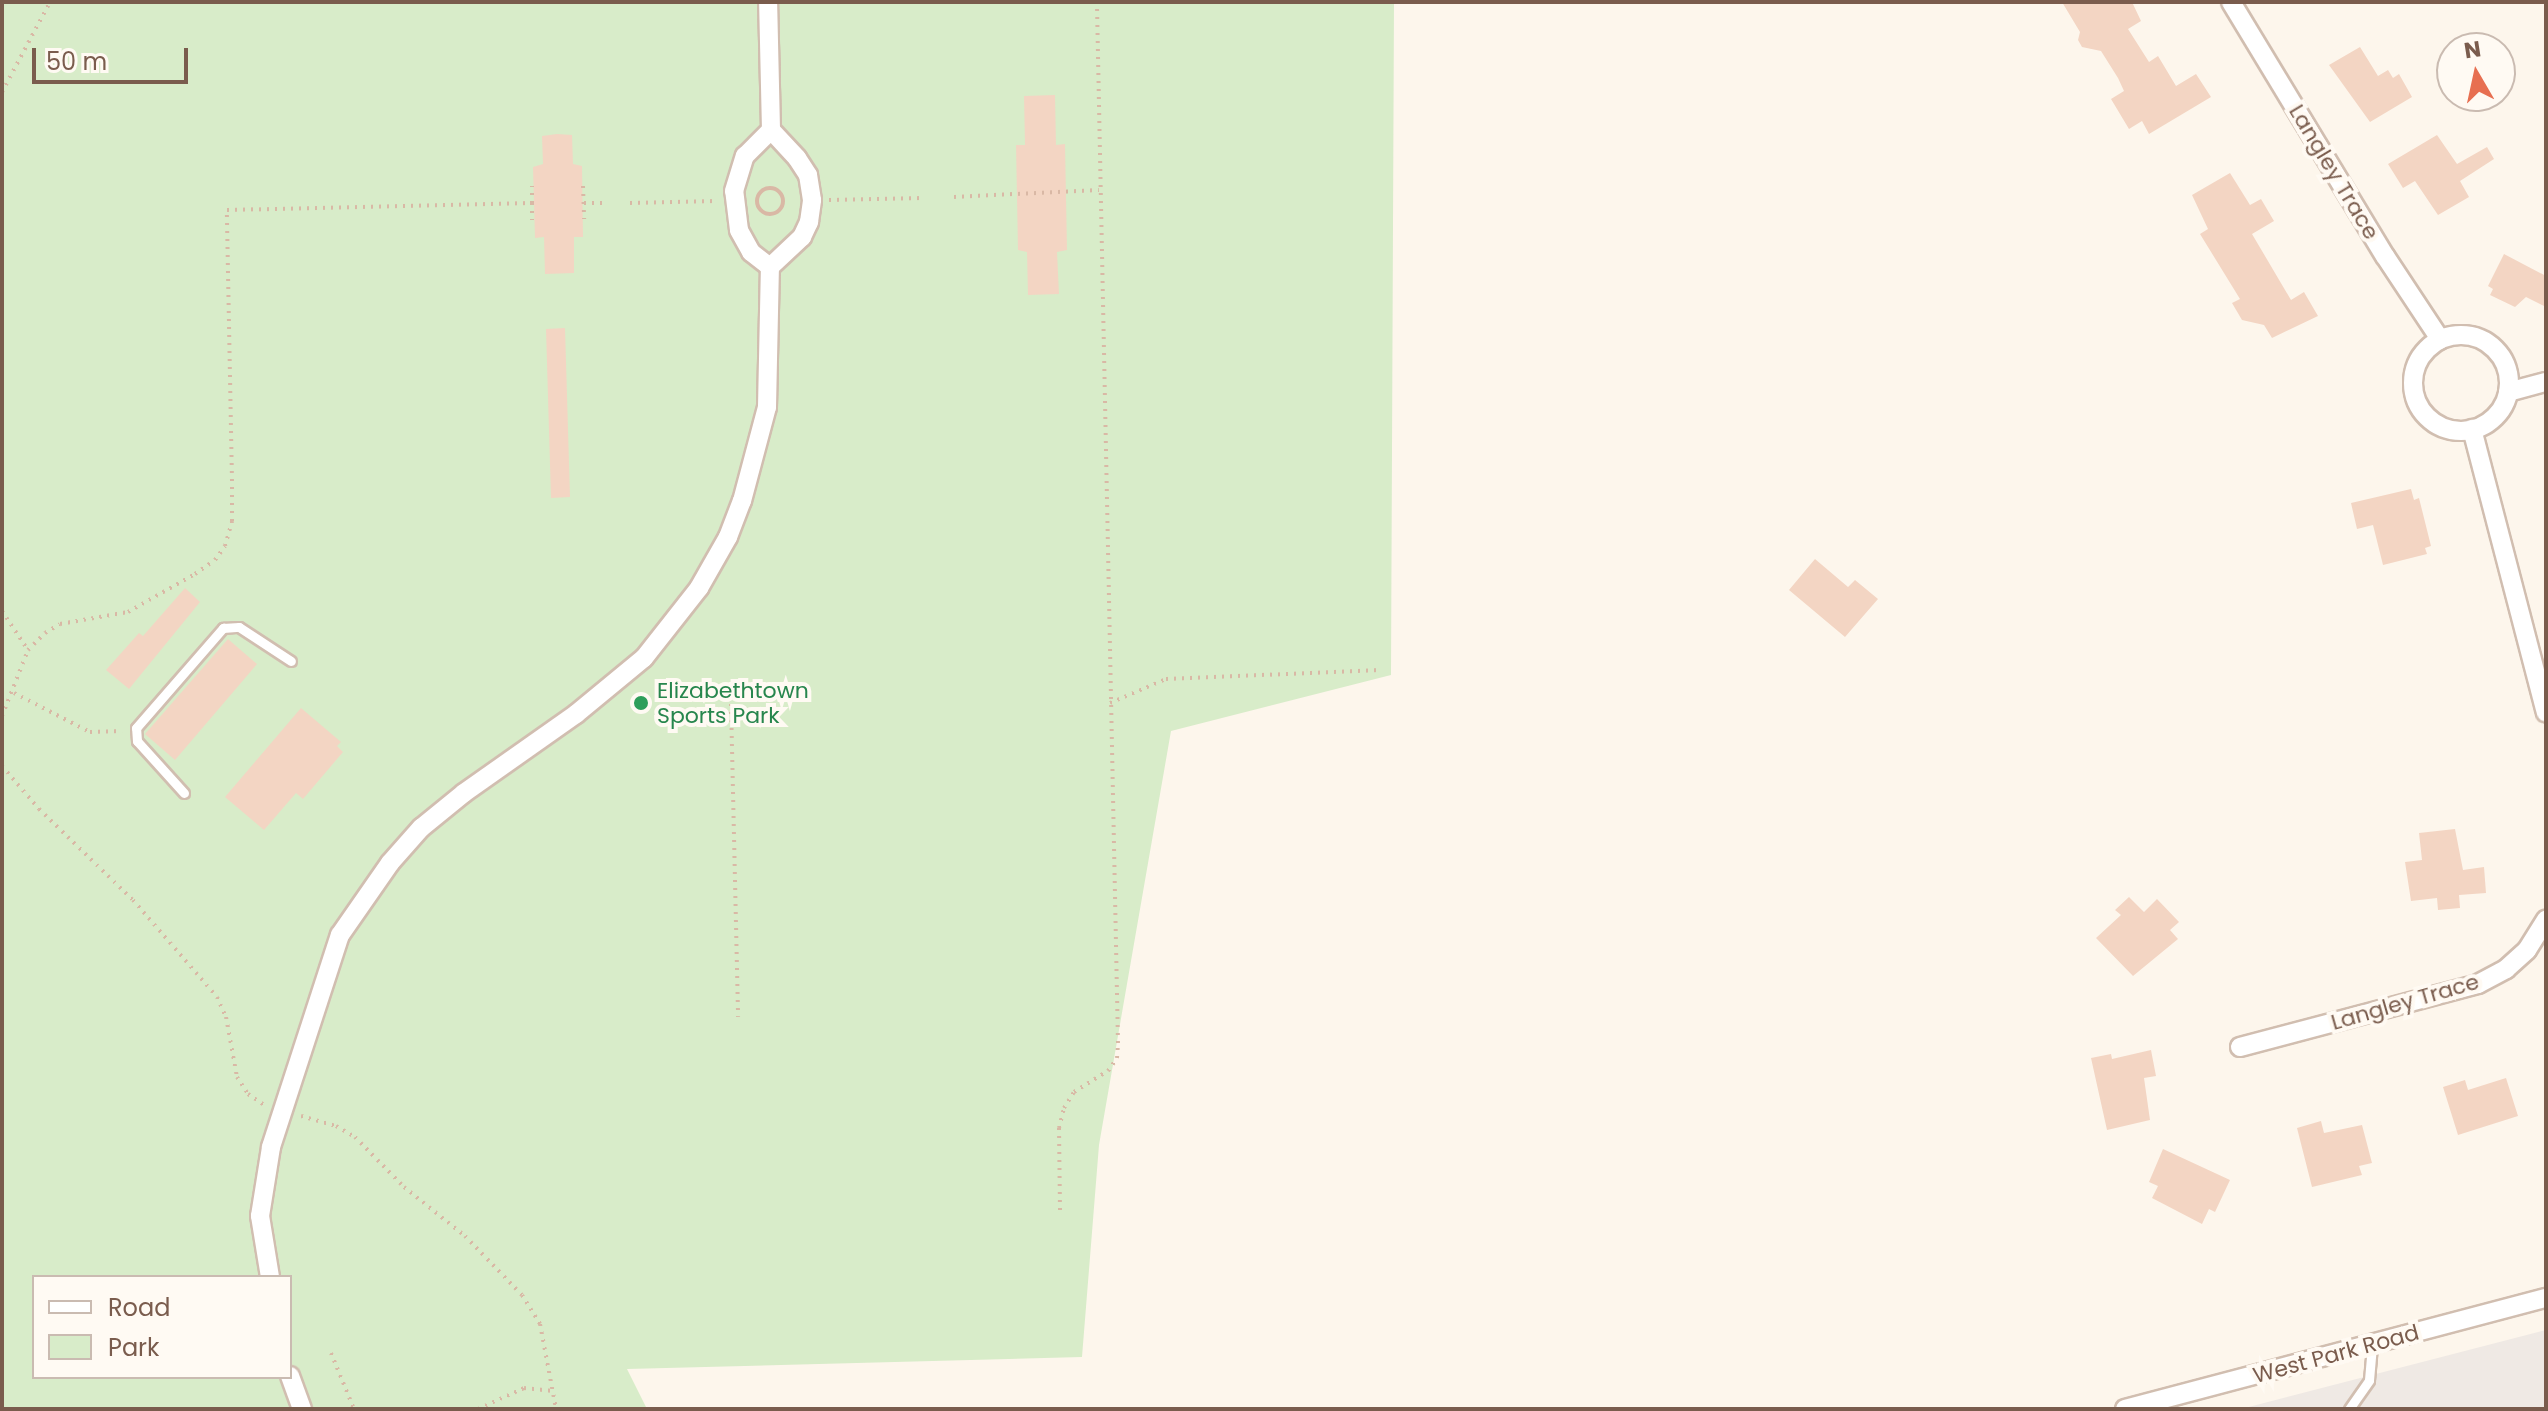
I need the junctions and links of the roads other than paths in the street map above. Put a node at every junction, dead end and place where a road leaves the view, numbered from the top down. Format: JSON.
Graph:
{"nodes":[{"id":1,"x":768,"y":2,"type":"edge"},
{"id":2,"x":2231,"y":2,"type":"edge"},
{"id":3,"x":771,"y":130,"type":"junction"},
{"id":4,"x":770,"y":267,"type":"junction"},
{"id":5,"x":2440,"y":339,"type":"junction"},
{"id":6,"x":2546,"y":382,"type":"edge"},
{"id":7,"x":2508,"y":392,"type":"junction"},
{"id":8,"x":2472,"y":429,"type":"junction"},
{"id":9,"x":291,"y":661,"type":"dead end"},
{"id":10,"x":2546,"y":713,"type":"edge"},
{"id":11,"x":184,"y":793,"type":"dead end"},
{"id":12,"x":2546,"y":919,"type":"edge"},
{"id":13,"x":2240,"y":1047,"type":"dead end"},
{"id":14,"x":270,"y":1275,"type":"edge"},
{"id":15,"x":2546,"y":1298,"type":"edge"},
{"id":16,"x":2372,"y":1345,"type":"junction"},
{"id":17,"x":291,"y":1379,"type":"edge"},
{"id":18,"x":302,"y":1409,"type":"edge"},
{"id":19,"x":2125,"y":1409,"type":"edge"},
{"id":20,"x":2349,"y":1409,"type":"edge"}],
"edges":[{"from":1,"to":3,"type":"street"},
{"from":2,"to":5,"type":"street","name":"Langley Trace"},
{"from":3,"to":4,"type":"street"},
{"from":3,"to":4,"type":"street"},
{"from":4,"to":14,"type":"street"},
{"from":5,"to":7,"type":"street"},
{"from":5,"to":8,"type":"street"},
{"from":6,"to":7,"type":"street"},
{"from":7,"to":8,"type":"street"},
{"from":8,"to":10,"type":"street"},
{"from":9,"to":11,"type":"lane"},
{"from":12,"to":13,"type":"street","name":"Langley Trace"},
{"from":15,"to":16,"type":"street","name":"West Park Road"},
{"from":16,"to":19,"type":"street","name":"West Park Road"},
{"from":16,"to":20,"type":"lane"},
{"from":17,"to":18,"type":"street"}]}
